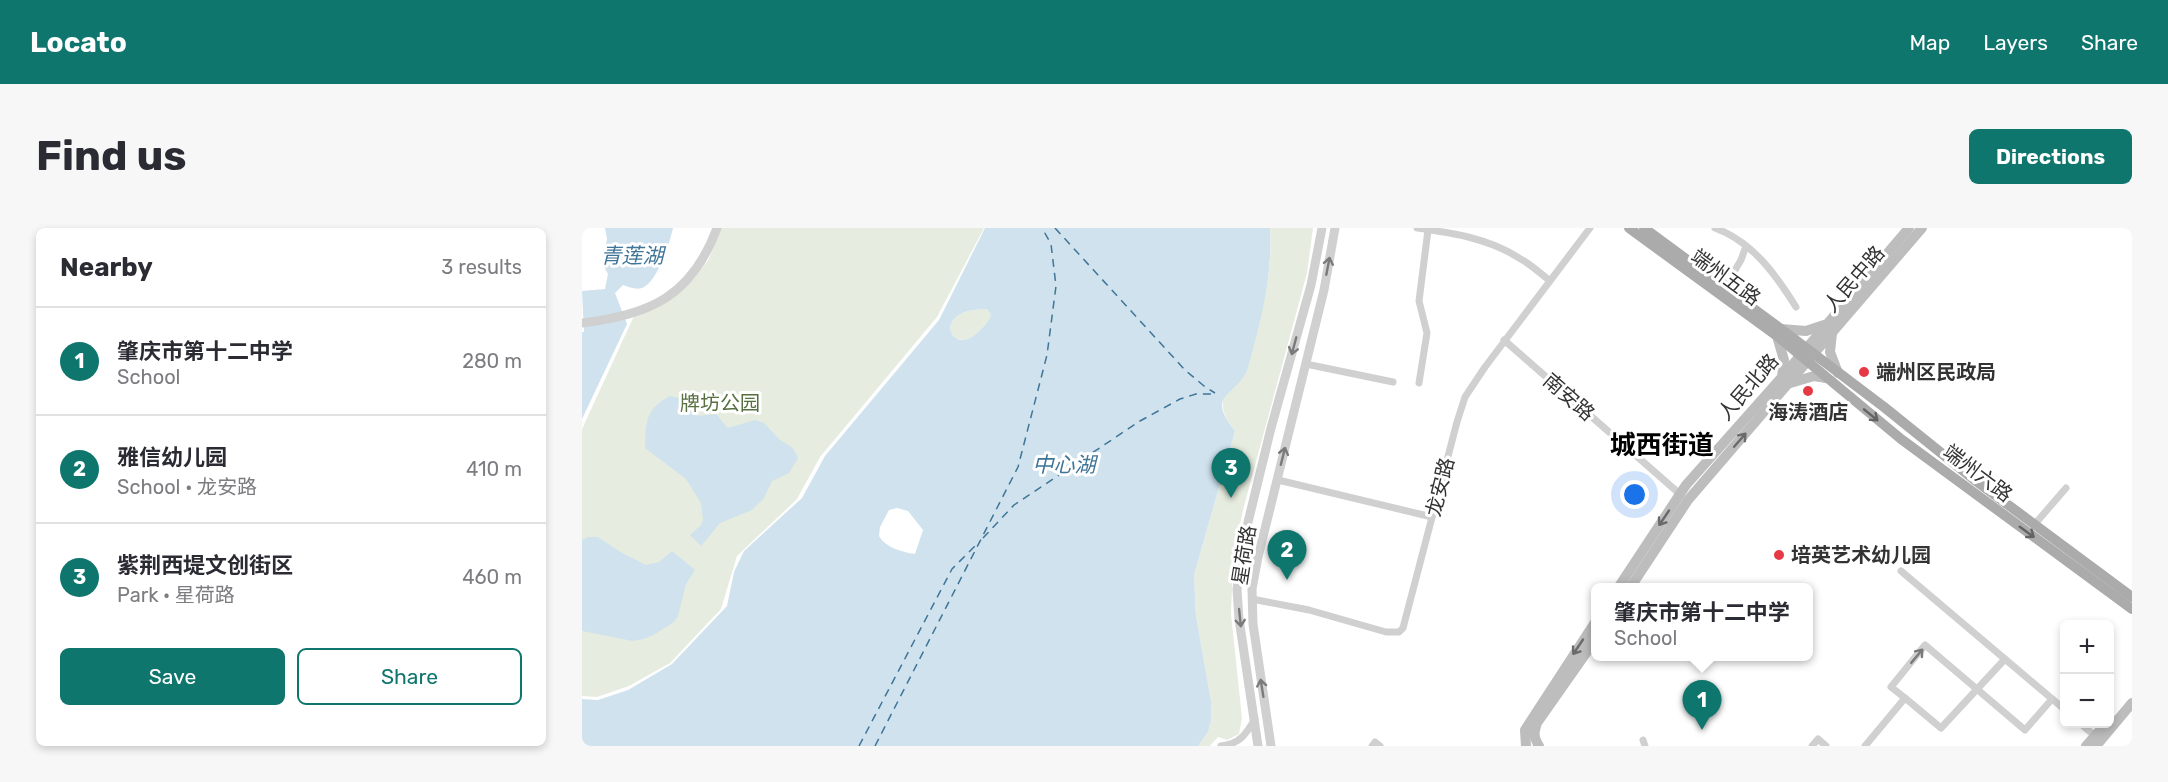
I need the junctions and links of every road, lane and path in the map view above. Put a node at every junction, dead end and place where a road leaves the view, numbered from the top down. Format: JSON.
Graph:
{"nodes":[{"id":1,"x":712,"y":228,"type":"edge"},
{"id":2,"x":717,"y":228,"type":"edge"},
{"id":3,"x":1322,"y":228,"type":"edge"},
{"id":4,"x":1335,"y":228,"type":"edge"},
{"id":5,"x":1417,"y":228,"type":"edge"},
{"id":6,"x":1590,"y":228,"type":"edge"},
{"id":7,"x":1629,"y":228,"type":"edge"},
{"id":8,"x":1644,"y":228,"type":"edge"},
{"id":9,"x":1715,"y":228,"type":"edge"},
{"id":10,"x":1909,"y":228,"type":"edge"},
{"id":11,"x":1922,"y":228,"type":"edge"},
{"id":12,"x":1428,"y":230,"type":"junction"},
{"id":13,"x":1466,"y":232,"type":"edge"},
{"id":14,"x":1746,"y":246,"type":"junction"},
{"id":15,"x":1550,"y":280,"type":"junction"},
{"id":16,"x":1728,"y":282,"type":"dead end"},
{"id":17,"x":1796,"y":308,"type":"dead end"},
{"id":18,"x":627,"y":313,"type":"junction"},
{"id":19,"x":582,"y":317,"type":"edge"},
{"id":20,"x":582,"y":323,"type":"edge"},
{"id":21,"x":1829,"y":328,"type":"junction"},
{"id":22,"x":1779,"y":332,"type":"junction"},
{"id":23,"x":1504,"y":340,"type":"junction"},
{"id":24,"x":1807,"y":355,"type":"junction"},
{"id":25,"x":1306,"y":364,"type":"junction"},
{"id":26,"x":1838,"y":373,"type":"junction"},
{"id":27,"x":1787,"y":378,"type":"junction"},
{"id":28,"x":1826,"y":378,"type":"junction"},
{"id":29,"x":1393,"y":382,"type":"dead end"},
{"id":30,"x":1419,"y":383,"type":"dead end"},
{"id":31,"x":1271,"y":428,"type":"junction"},
{"id":32,"x":1289,"y":432,"type":"junction"},
{"id":33,"x":1278,"y":480,"type":"junction"},
{"id":34,"x":2066,"y":488,"type":"dead end"},
{"id":35,"x":1684,"y":497,"type":"junction"},
{"id":36,"x":1432,"y":517,"type":"junction"},
{"id":37,"x":1248,"y":521,"type":"junction"},
{"id":38,"x":2034,"y":525,"type":"junction"},
{"id":39,"x":1266,"y":526,"type":"junction"},
{"id":40,"x":1901,"y":571,"type":"dead end"},
{"id":41,"x":1622,"y":583,"type":"edge"},
{"id":42,"x":1633,"y":583,"type":"edge"},
{"id":43,"x":2132,"y":597,"type":"edge"},
{"id":44,"x":1252,"y":598,"type":"junction"},
{"id":45,"x":2132,"y":609,"type":"edge"},
{"id":46,"x":1591,"y":629,"type":"edge"},
{"id":47,"x":1591,"y":646,"type":"edge"},
{"id":48,"x":2005,"y":659,"type":"junction"},
{"id":49,"x":1977,"y":688,"type":"junction"},
{"id":50,"x":2132,"y":693,"type":"edge"},
{"id":51,"x":1905,"y":698,"type":"junction"},
{"id":52,"x":2052,"y":699,"type":"junction"},
{"id":53,"x":2132,"y":703,"type":"edge"},
{"id":54,"x":2060,"y":706,"type":"edge"},
{"id":55,"x":2114,"y":713,"type":"edge"},
{"id":56,"x":1255,"y":719,"type":"junction"},
{"id":57,"x":2085,"y":728,"type":"edge"},
{"id":58,"x":2096,"y":741,"type":"edge"},
{"id":59,"x":1221,"y":746,"type":"edge"},
{"id":60,"x":1258,"y":746,"type":"edge"},
{"id":61,"x":1271,"y":746,"type":"edge"},
{"id":62,"x":1526,"y":746,"type":"edge"},
{"id":63,"x":1539,"y":746,"type":"edge"},
{"id":64,"x":1812,"y":746,"type":"edge"},
{"id":65,"x":1826,"y":746,"type":"edge"},
{"id":66,"x":1865,"y":746,"type":"edge"},
{"id":67,"x":2086,"y":746,"type":"edge"}],
"edges":[{"from":1,"to":18,"type":"street"},
{"from":2,"to":18,"type":"street"},
{"from":3,"to":31,"type":"street","name":"星荷路","one_way":true},
{"from":25,"to":4,"type":"street","name":"星荷路","one_way":true},
{"from":5,"to":12,"type":"street"},
{"from":6,"to":15,"type":"street","name":"龙安路"},
{"from":7,"to":22,"type":"main road","name":"端州五路"},
{"from":8,"to":22,"type":"main road","name":"端州五路"},
{"from":9,"to":14,"type":"street"},
{"from":10,"to":21,"type":"main road","name":"人民中路"},
{"from":11,"to":21,"type":"main road","name":"人民中路"},
{"from":12,"to":13,"type":"street"},
{"from":12,"to":30,"type":"street"},
{"from":13,"to":15,"type":"street"},
{"from":14,"to":16,"type":"street"},
{"from":14,"to":17,"type":"street"},
{"from":15,"to":23,"type":"street","name":"龙安路"},
{"from":18,"to":19,"type":"street"},
{"from":18,"to":20,"type":"street"},
{"from":21,"to":22,"type":"main road"},
{"from":21,"to":24,"type":"main road","name":"人民中路"},
{"from":21,"to":26,"type":"main road"},
{"from":22,"to":24,"type":"main road","name":"端州五路"},
{"from":22,"to":27,"type":"main road"},
{"from":23,"to":35,"type":"street","name":"南安路"},
{"from":23,"to":36,"type":"street","name":"龙安路"},
{"from":24,"to":26,"type":"main road","name":"端州六路"},
{"from":24,"to":27,"type":"main road","name":"人民北路"},
{"from":24,"to":28,"type":"main road","name":"端州六路"},
{"from":25,"to":29,"type":"street"},
{"from":25,"to":32,"type":"street","name":"星荷路"},
{"from":26,"to":38,"type":"main road","name":"端州六路"},
{"from":27,"to":28,"type":"main road"},
{"from":27,"to":35,"type":"main road","name":"人民北路"},
{"from":28,"to":45,"type":"main road","name":"端州六路","one_way":true},
{"from":31,"to":32,"type":"street"},
{"from":31,"to":37,"type":"street","name":"星荷路"},
{"from":33,"to":32,"type":"street","name":"星荷路","one_way":true},
{"from":33,"to":36,"type":"street"},
{"from":33,"to":39,"type":"street","name":"星荷路"},
{"from":34,"to":38,"type":"street"},
{"from":35,"to":41,"type":"main road","name":"人民北路","one_way":true},
{"from":35,"to":42,"type":"main road","name":"人民北路"},
{"from":36,"to":44,"type":"street","name":"龙安路"},
{"from":37,"to":39,"type":"street"},
{"from":37,"to":56,"type":"street","name":"星荷路","one_way":true},
{"from":38,"to":43,"type":"main road","name":"端州六路"},
{"from":39,"to":44,"type":"street","name":"星荷路"},
{"from":40,"to":48,"type":"street"},
{"from":61,"to":44,"type":"street","name":"星荷路","one_way":true},
{"from":46,"to":62,"type":"main road","one_way":true},
{"from":47,"to":63,"type":"main road"},
{"from":48,"to":49,"type":"street"},
{"from":48,"to":52,"type":"street"},
{"from":49,"to":51,"type":"street"},
{"from":51,"to":49,"type":"street","one_way":true},
{"from":49,"to":52,"type":"street"},
{"from":50,"to":55,"type":"main road"},
{"from":51,"to":66,"type":"street"},
{"from":52,"to":54,"type":"street"},
{"from":53,"to":58,"type":"main road"},
{"from":56,"to":59,"type":"street"},
{"from":56,"to":60,"type":"street","name":"星荷路"},
{"from":57,"to":58,"type":"street"},
{"from":58,"to":67,"type":"main road"},
{"from":64,"to":65,"type":"street"}]}
